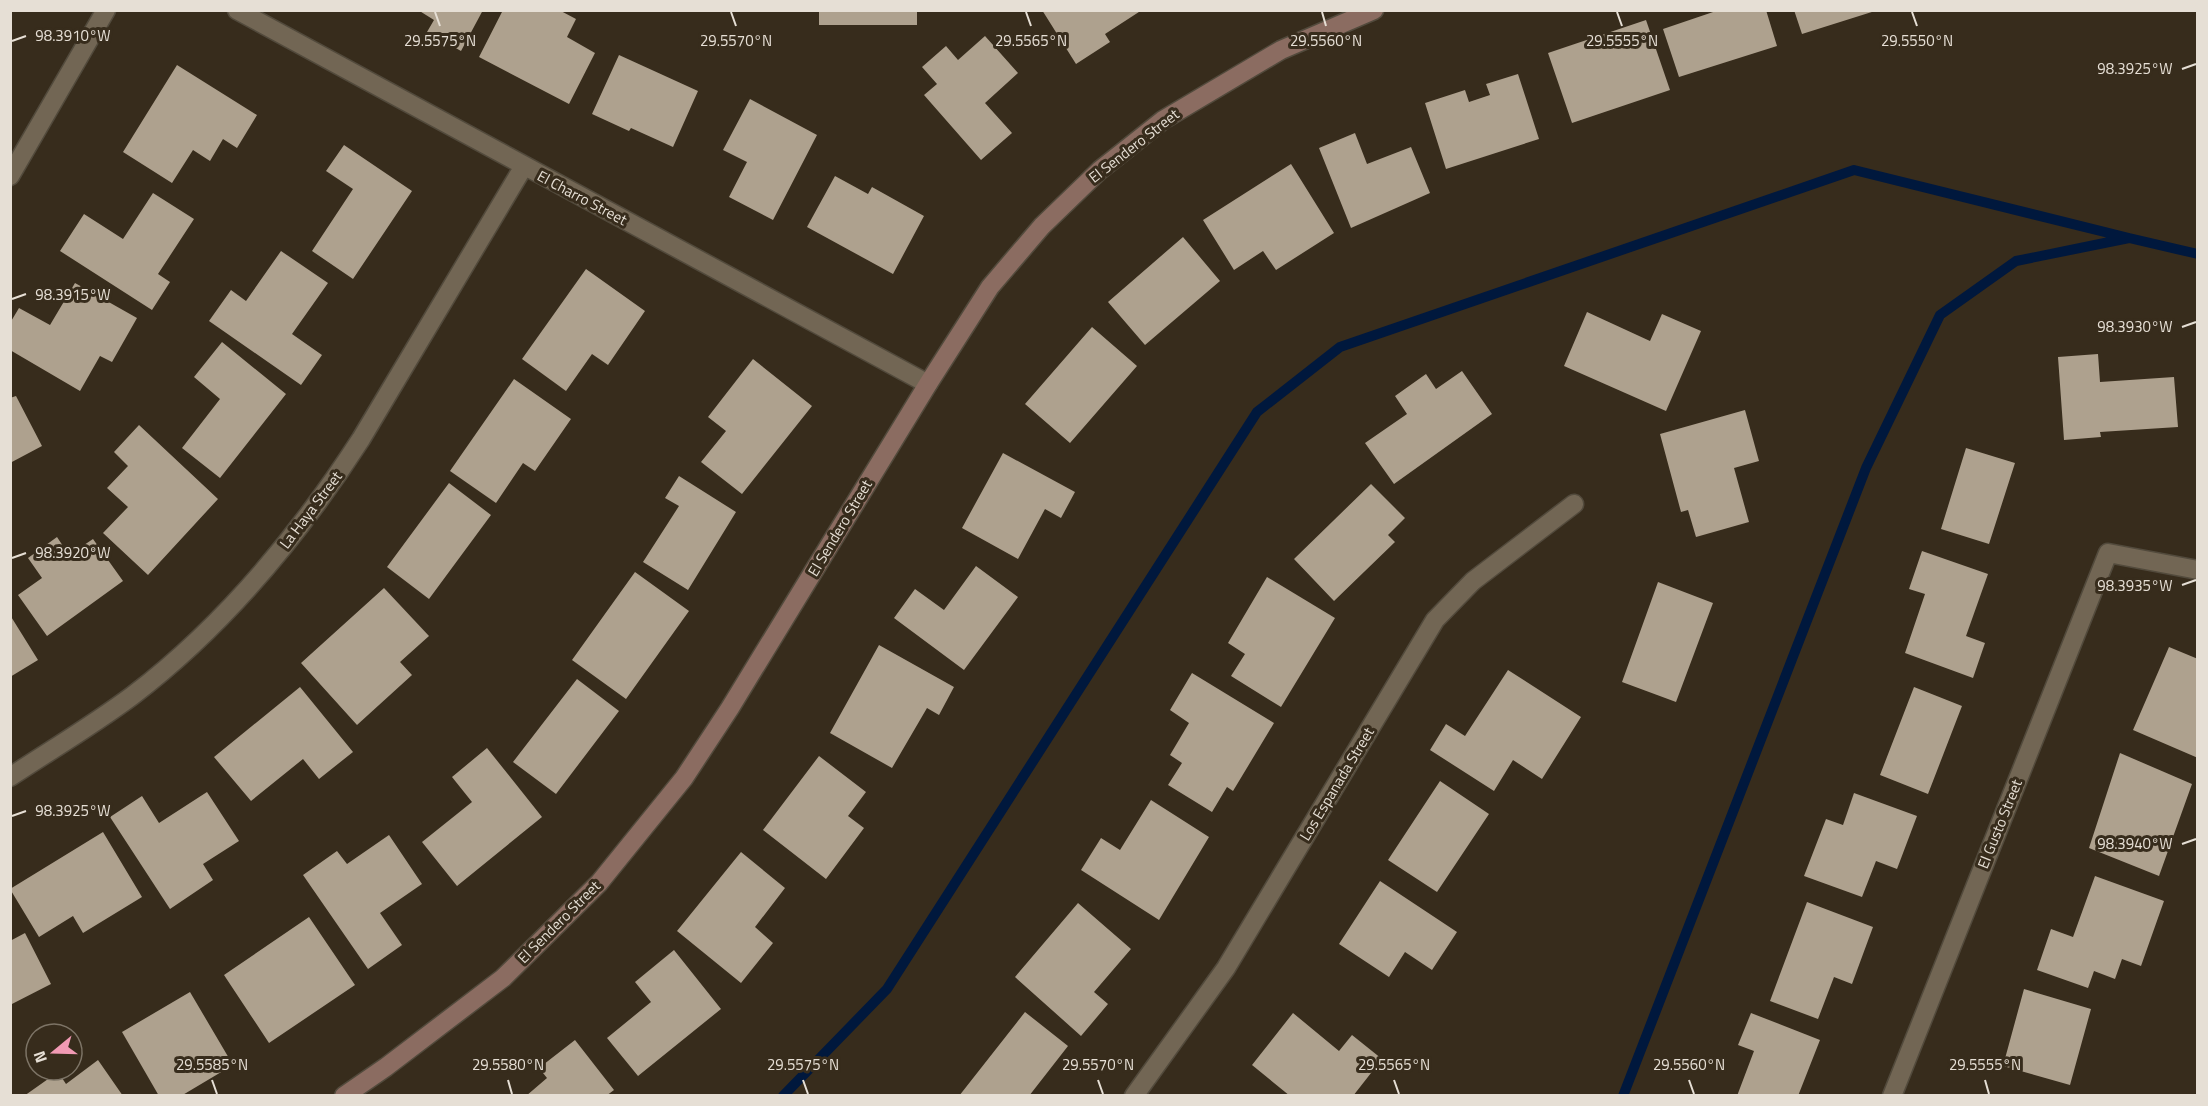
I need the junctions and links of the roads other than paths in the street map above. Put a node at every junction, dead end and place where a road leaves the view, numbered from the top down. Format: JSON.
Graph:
{"nodes":[{"id":1,"x":106,"y":10,"type":"edge"},
{"id":2,"x":237,"y":10,"type":"edge"},
{"id":3,"x":1374,"y":10,"type":"edge"},
{"id":4,"x":524,"y":166,"type":"junction"},
{"id":5,"x":10,"y":176,"type":"edge"},
{"id":6,"x":928,"y":384,"type":"junction"},
{"id":7,"x":1574,"y":504,"type":"dead end"},
{"id":8,"x":2198,"y":570,"type":"edge"},
{"id":9,"x":10,"y":777,"type":"edge"},
{"id":10,"x":344,"y":1095,"type":"edge"},
{"id":11,"x":1134,"y":1095,"type":"edge"},
{"id":12,"x":1892,"y":1095,"type":"edge"}],
"edges":[{"from":1,"to":5,"type":"street"},
{"from":2,"to":4,"type":"street","name":"El Charro Street"},
{"from":3,"to":6,"type":"street","name":"El Sendero Street"},
{"from":4,"to":6,"type":"street","name":"El Charro Street"},
{"from":4,"to":9,"type":"street","name":"La Haya Street"},
{"from":6,"to":10,"type":"street","name":"El Sendero Street"},
{"from":7,"to":11,"type":"street","name":"Los Espanada Street"},
{"from":8,"to":12,"type":"street","name":"El Gusto Street"}]}
